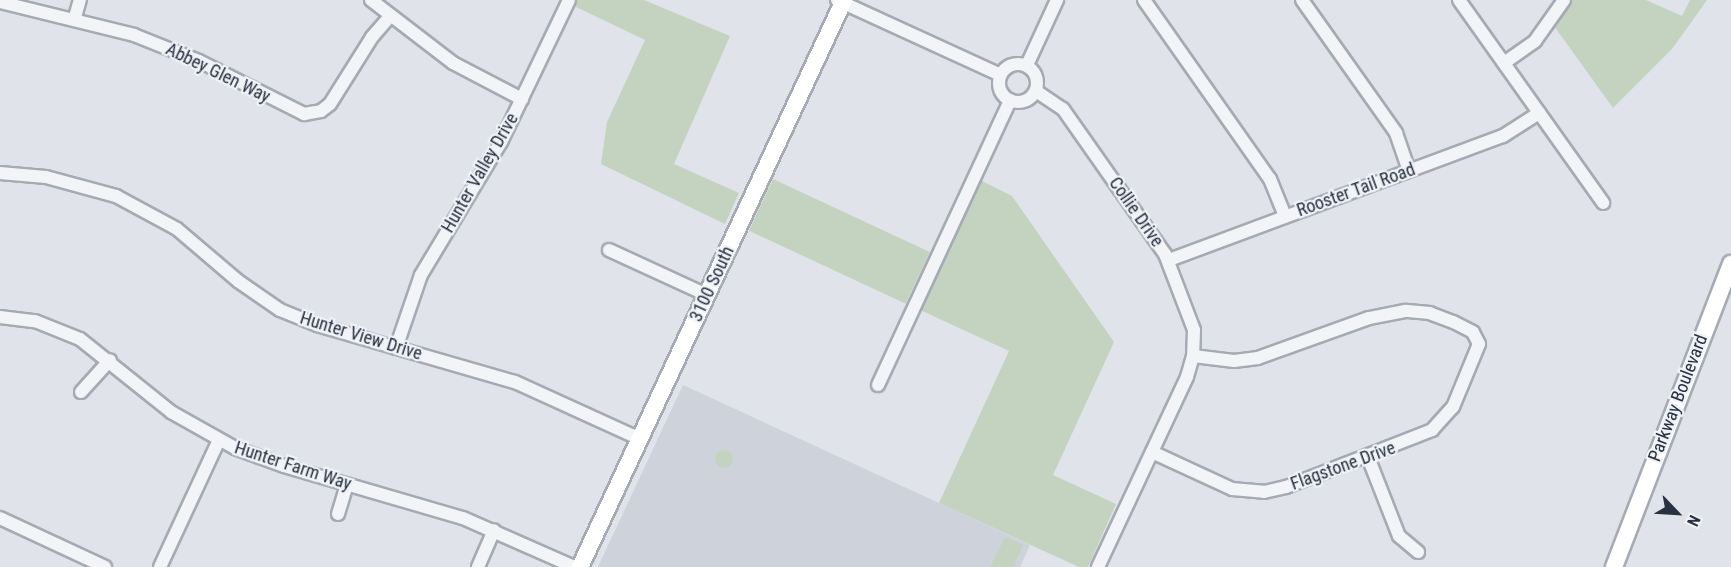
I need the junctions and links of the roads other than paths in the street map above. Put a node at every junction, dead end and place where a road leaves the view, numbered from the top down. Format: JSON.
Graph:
{"nodes":[{"id":1,"x":80,"y":0,"type":"edge"},
{"id":2,"x":371,"y":0,"type":"edge"},
{"id":3,"x":569,"y":0,"type":"edge"},
{"id":4,"x":1057,"y":0,"type":"edge"},
{"id":5,"x":1144,"y":0,"type":"edge"},
{"id":6,"x":1302,"y":0,"type":"edge"},
{"id":7,"x":1460,"y":0,"type":"edge"},
{"id":8,"x":1564,"y":0,"type":"edge"},
{"id":9,"x":841,"y":1,"type":"edge"},
{"id":10,"x":0,"y":2,"type":"edge"},
{"id":11,"x":390,"y":16,"type":"junction"},
{"id":12,"x":75,"y":17,"type":"junction"},
{"id":13,"x":1504,"y":63,"type":"junction"},
{"id":14,"x":1027,"y":65,"type":"junction"},
{"id":15,"x":1001,"y":75,"type":"junction"},
{"id":16,"x":1036,"y":91,"type":"junction"},
{"id":17,"x":522,"y":99,"type":"junction"},
{"id":18,"x":1010,"y":100,"type":"junction"},
{"id":19,"x":1539,"y":113,"type":"junction"},
{"id":20,"x":1409,"y":170,"type":"junction"},
{"id":21,"x":0,"y":173,"type":"edge"},
{"id":22,"x":1602,"y":203,"type":"dead end"},
{"id":23,"x":1285,"y":216,"type":"junction"},
{"id":24,"x":609,"y":250,"type":"dead end"},
{"id":25,"x":1169,"y":260,"type":"junction"},
{"id":26,"x":1731,"y":264,"type":"edge"},
{"id":27,"x":707,"y":295,"type":"junction"},
{"id":28,"x":0,"y":317,"type":"edge"},
{"id":29,"x":396,"y":348,"type":"junction"},
{"id":30,"x":1193,"y":356,"type":"junction"},
{"id":31,"x":110,"y":360,"type":"junction"},
{"id":32,"x":878,"y":385,"type":"dead end"},
{"id":33,"x":81,"y":393,"type":"dead end"},
{"id":34,"x":640,"y":439,"type":"junction"},
{"id":35,"x":219,"y":440,"type":"junction"},
{"id":36,"x":1152,"y":452,"type":"junction"},
{"id":37,"x":1368,"y":457,"type":"junction"},
{"id":38,"x":347,"y":484,"type":"junction"},
{"id":39,"x":338,"y":514,"type":"dead end"},
{"id":40,"x":0,"y":518,"type":"edge"},
{"id":41,"x":494,"y":530,"type":"junction"},
{"id":42,"x":1418,"y":552,"type":"dead end"},
{"id":43,"x":105,"y":567,"type":"edge"},
{"id":44,"x":160,"y":567,"type":"edge"},
{"id":45,"x":478,"y":567,"type":"edge"},
{"id":46,"x":574,"y":567,"type":"edge"},
{"id":47,"x":580,"y":567,"type":"edge"},
{"id":48,"x":1098,"y":567,"type":"edge"},
{"id":49,"x":1614,"y":567,"type":"edge"}],
"edges":[{"from":1,"to":12,"type":"street"},
{"from":2,"to":11,"type":"street"},
{"from":3,"to":17,"type":"street","name":"Hunter Valley Drive"},
{"from":4,"to":14,"type":"street"},
{"from":5,"to":23,"type":"street"},
{"from":6,"to":20,"type":"street"},
{"from":7,"to":13,"type":"street"},
{"from":8,"to":13,"type":"street"},
{"from":9,"to":15,"type":"street"},
{"from":9,"to":27,"type":"main road","name":"3100 South"},
{"from":10,"to":12,"type":"street","name":"Abbey Glen Way"},
{"from":11,"to":12,"type":"street","name":"Abbey Glen Way"},
{"from":11,"to":17,"type":"street"},
{"from":13,"to":19,"type":"street"},
{"from":14,"to":15,"type":"street"},
{"from":14,"to":16,"type":"street"},
{"from":15,"to":18,"type":"street"},
{"from":16,"to":18,"type":"street"},
{"from":16,"to":25,"type":"street","name":"Collie Drive"},
{"from":17,"to":29,"type":"street","name":"Hunter Valley Drive"},
{"from":18,"to":32,"type":"street"},
{"from":19,"to":20,"type":"street","name":"Rooster Tail Road"},
{"from":19,"to":22,"type":"street"},
{"from":20,"to":23,"type":"street","name":"Rooster Tail Road"},
{"from":21,"to":29,"type":"street","name":"Hunter View Drive"},
{"from":23,"to":25,"type":"street","name":"Rooster Tail Road"},
{"from":24,"to":27,"type":"street"},
{"from":25,"to":30,"type":"street","name":"Collie Drive"},
{"from":26,"to":49,"type":"main road","name":"Parkway Boulevard"},
{"from":27,"to":34,"type":"main road","name":"3100 South"},
{"from":28,"to":31,"type":"street","name":"Hunter Farm Way"},
{"from":29,"to":34,"type":"street","name":"Hunter View Drive"},
{"from":30,"to":36,"type":"street"},
{"from":30,"to":37,"type":"street","name":"Flagstone Drive"},
{"from":31,"to":33,"type":"street"},
{"from":31,"to":35,"type":"street","name":"Hunter Farm Way"},
{"from":34,"to":47,"type":"main road","name":"3100 South"},
{"from":35,"to":38,"type":"street","name":"Hunter Farm Way"},
{"from":35,"to":44,"type":"street"},
{"from":36,"to":37,"type":"street","name":"Flagstone Drive"},
{"from":36,"to":48,"type":"street"},
{"from":37,"to":42,"type":"street"},
{"from":38,"to":39,"type":"street"},
{"from":38,"to":41,"type":"street","name":"Hunter Farm Way"},
{"from":40,"to":43,"type":"street"},
{"from":41,"to":45,"type":"street"},
{"from":41,"to":46,"type":"street","name":"Hunter Farm Way"}]}
